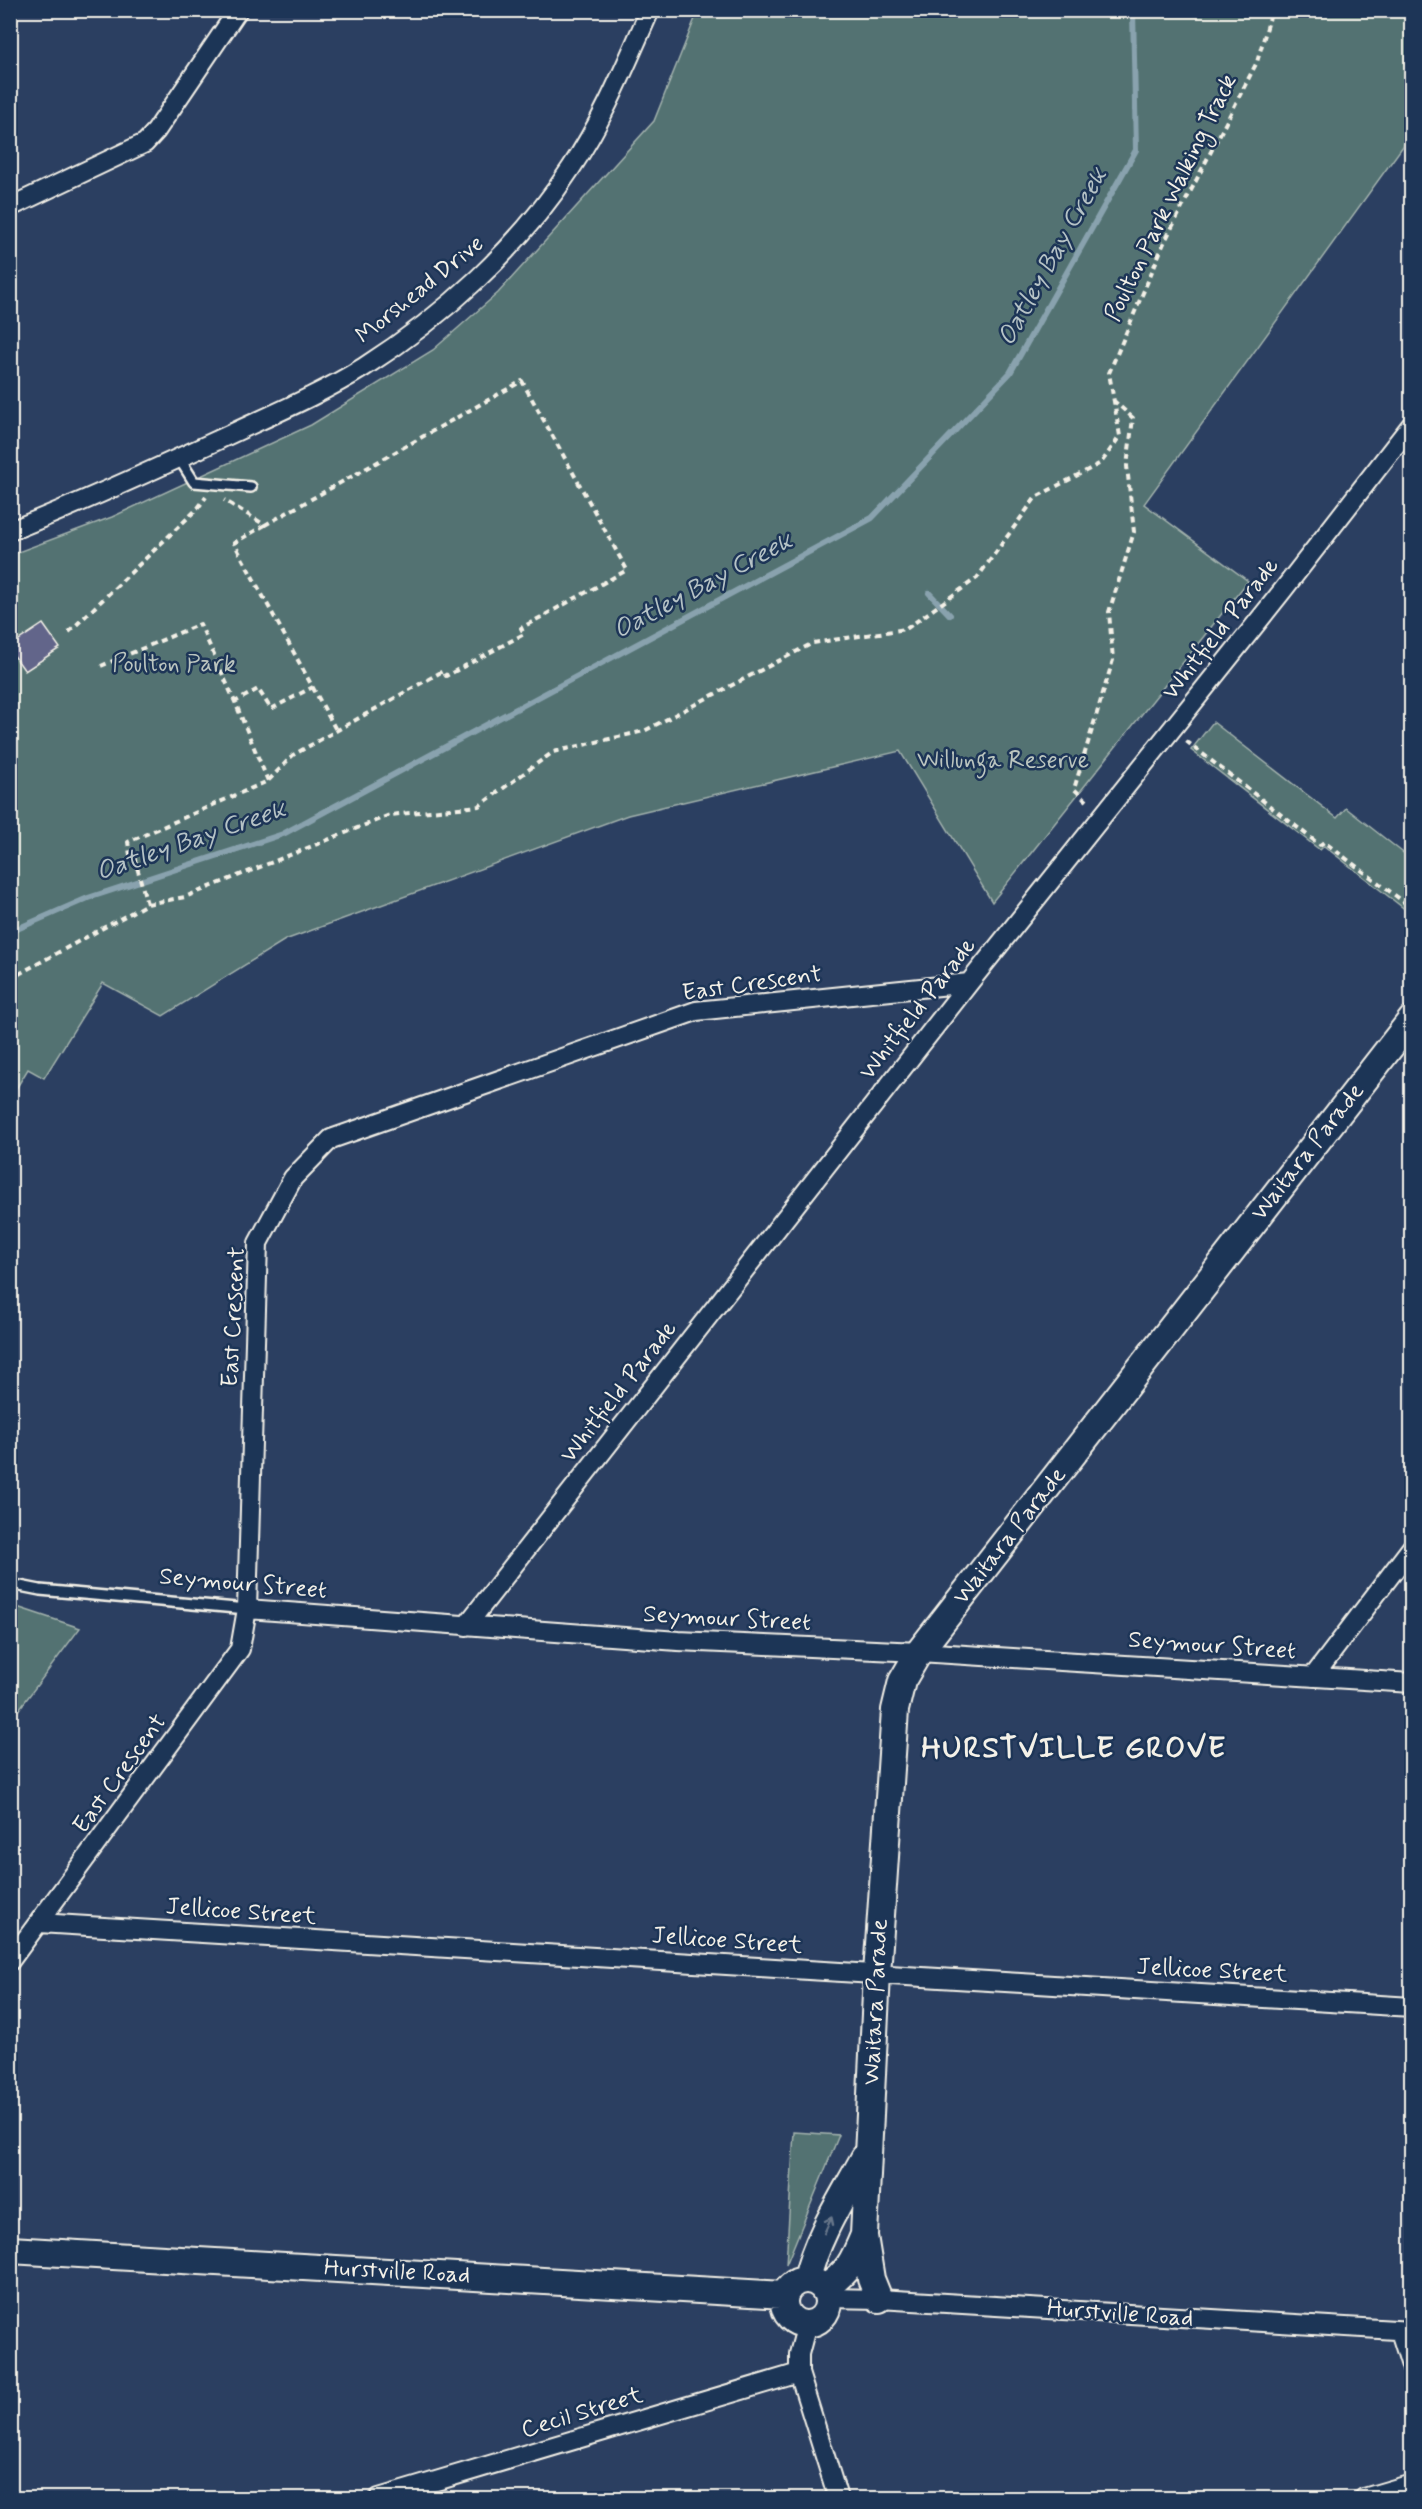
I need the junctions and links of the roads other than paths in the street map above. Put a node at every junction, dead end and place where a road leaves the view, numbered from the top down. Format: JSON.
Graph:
{"nodes":[{"id":1,"x":238,"y":10,"type":"edge"},
{"id":2,"x":650,"y":10,"type":"edge"},
{"id":3,"x":10,"y":207,"type":"edge"},
{"id":4,"x":1412,"y":424,"type":"edge"},
{"id":5,"x":179,"y":458,"type":"junction"},
{"id":6,"x":251,"y":488,"type":"dead end"},
{"id":7,"x":10,"y":531,"type":"edge"},
{"id":8,"x":969,"y":983,"type":"junction"},
{"id":9,"x":1412,"y":1019,"type":"edge"},
{"id":10,"x":1412,"y":1547,"type":"edge"},
{"id":11,"x":10,"y":1584,"type":"edge"},
{"id":12,"x":247,"y":1609,"type":"junction"},
{"id":13,"x":466,"y":1626,"type":"junction"},
{"id":14,"x":919,"y":1652,"type":"junction"},
{"id":15,"x":1313,"y":1677,"type":"junction"},
{"id":16,"x":1412,"y":1683,"type":"edge"},
{"id":17,"x":39,"y":1923,"type":"junction"},
{"id":18,"x":10,"y":1961,"type":"edge"},
{"id":19,"x":877,"y":1974,"type":"junction"},
{"id":20,"x":1412,"y":2007,"type":"edge"},
{"id":21,"x":867,"y":2152,"type":"junction"},
{"id":22,"x":864,"y":2235,"type":"junction"},
{"id":23,"x":10,"y":2250,"type":"edge"},
{"id":24,"x":820,"y":2289,"type":"junction"},
{"id":25,"x":784,"y":2295,"type":"junction"},
{"id":26,"x":879,"y":2299,"type":"junction"},
{"id":27,"x":807,"y":2324,"type":"junction"},
{"id":28,"x":1406,"y":2331,"type":"edge"},
{"id":29,"x":1412,"y":2369,"type":"edge"},
{"id":30,"x":799,"y":2373,"type":"junction"},
{"id":31,"x":1412,"y":2484,"type":"edge"},
{"id":32,"x":379,"y":2499,"type":"edge"},
{"id":33,"x":838,"y":2499,"type":"edge"},
{"id":34,"x":1364,"y":2499,"type":"edge"}],
"edges":[{"from":1,"to":3,"type":"street"},
{"from":2,"to":5,"type":"street","name":"Morshead Drive"},
{"from":4,"to":8,"type":"street","name":"Whitfield Parade"},
{"from":5,"to":6,"type":"lane"},
{"from":5,"to":7,"type":"street","name":"Morshead Drive"},
{"from":8,"to":12,"type":"street","name":"East Crescent"},
{"from":8,"to":13,"type":"street","name":"Whitfield Parade"},
{"from":9,"to":14,"type":"street","name":"Waitara Parade"},
{"from":10,"to":15,"type":"street"},
{"from":11,"to":12,"type":"lane","name":"Seymour Street"},
{"from":12,"to":13,"type":"street","name":"Seymour Street"},
{"from":12,"to":17,"type":"street","name":"East Crescent"},
{"from":13,"to":14,"type":"street","name":"Seymour Street"},
{"from":14,"to":15,"type":"street","name":"Seymour Street"},
{"from":14,"to":19,"type":"street","name":"Waitara Parade"},
{"from":15,"to":16,"type":"street","name":"Seymour Street"},
{"from":17,"to":18,"type":"street","name":"East Crescent"},
{"from":17,"to":19,"type":"street","name":"Jellicoe Street"},
{"from":19,"to":20,"type":"street","name":"Jellicoe Street"},
{"from":19,"to":21,"type":"street","name":"Waitara Parade"},
{"from":21,"to":22,"type":"street","name":"Waitara Parade"},
{"from":24,"to":21,"type":"street","name":"Waitara Parade","one_way":true},
{"from":22,"to":24,"type":"street","name":"Waitara Parade"},
{"from":22,"to":26,"type":"street"},
{"from":23,"to":25,"type":"street","name":"Hurstville Road"},
{"from":24,"to":25,"type":"street"},
{"from":24,"to":26,"type":"street","name":"Hurstville Road"},
{"from":24,"to":27,"type":"street"},
{"from":25,"to":27,"type":"street"},
{"from":26,"to":28,"type":"street","name":"Hurstville Road"},
{"from":27,"to":30,"type":"street"},
{"from":28,"to":29,"type":"street"},
{"from":30,"to":32,"type":"street","name":"Cecil Street"},
{"from":30,"to":33,"type":"street"},
{"from":31,"to":34,"type":"street"}]}
